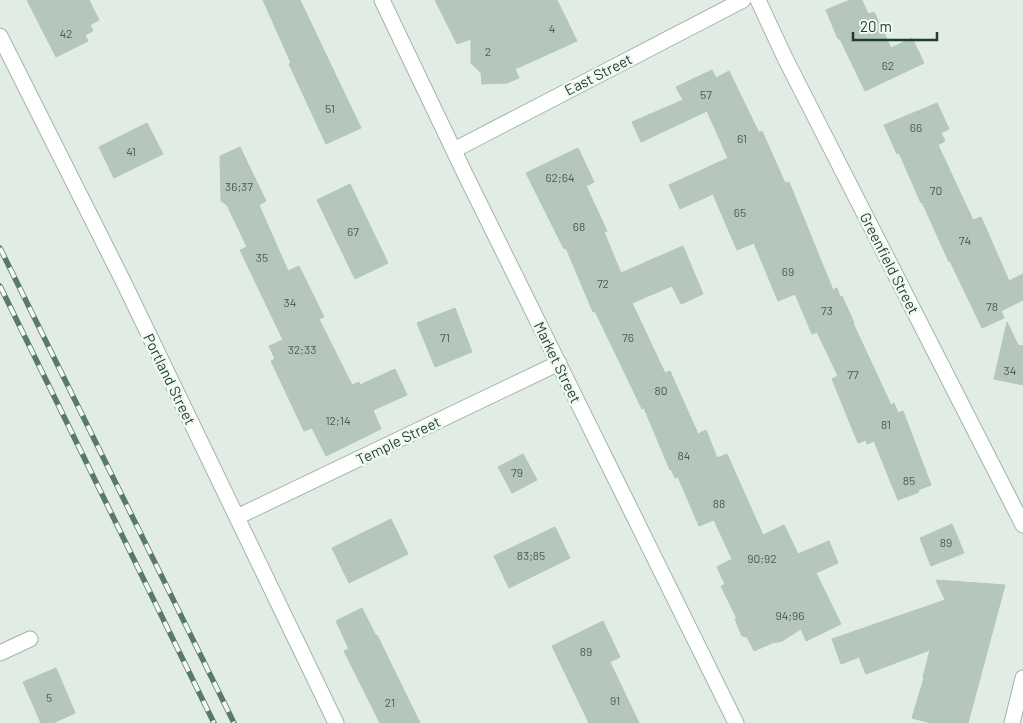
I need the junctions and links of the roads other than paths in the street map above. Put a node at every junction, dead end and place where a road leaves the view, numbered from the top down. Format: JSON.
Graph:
{"nodes":[{"id":1,"x":382,"y":0,"type":"edge"},
{"id":2,"x":743,"y":0,"type":"edge"},
{"id":3,"x":758,"y":0,"type":"edge"},
{"id":4,"x":0,"y":36,"type":"edge"},
{"id":5,"x":454,"y":150,"type":"junction"},
{"id":6,"x":559,"y":363,"type":"junction"},
{"id":7,"x":237,"y":517,"type":"junction"},
{"id":8,"x":1023,"y":525,"type":"edge"},
{"id":9,"x":30,"y":639,"type":"dead end"},
{"id":10,"x":0,"y":653,"type":"edge"},
{"id":11,"x":1023,"y":678,"type":"edge"},
{"id":12,"x":336,"y":723,"type":"edge"},
{"id":13,"x":736,"y":723,"type":"edge"},
{"id":14,"x":1012,"y":723,"type":"edge"}],
"edges":[{"from":1,"to":5,"type":"street","name":"Market Street"},
{"from":2,"to":5,"type":"street","name":"East Street"},
{"from":3,"to":8,"type":"street","name":"Greenfield Street"},
{"from":4,"to":7,"type":"street","name":"Portland Street"},
{"from":5,"to":6,"type":"street","name":"Market Street"},
{"from":6,"to":7,"type":"street","name":"Temple Street"},
{"from":6,"to":13,"type":"street","name":"Market Street"},
{"from":7,"to":12,"type":"street","name":"Portland Street"},
{"from":9,"to":10,"type":"street"},
{"from":11,"to":14,"type":"street"}]}
